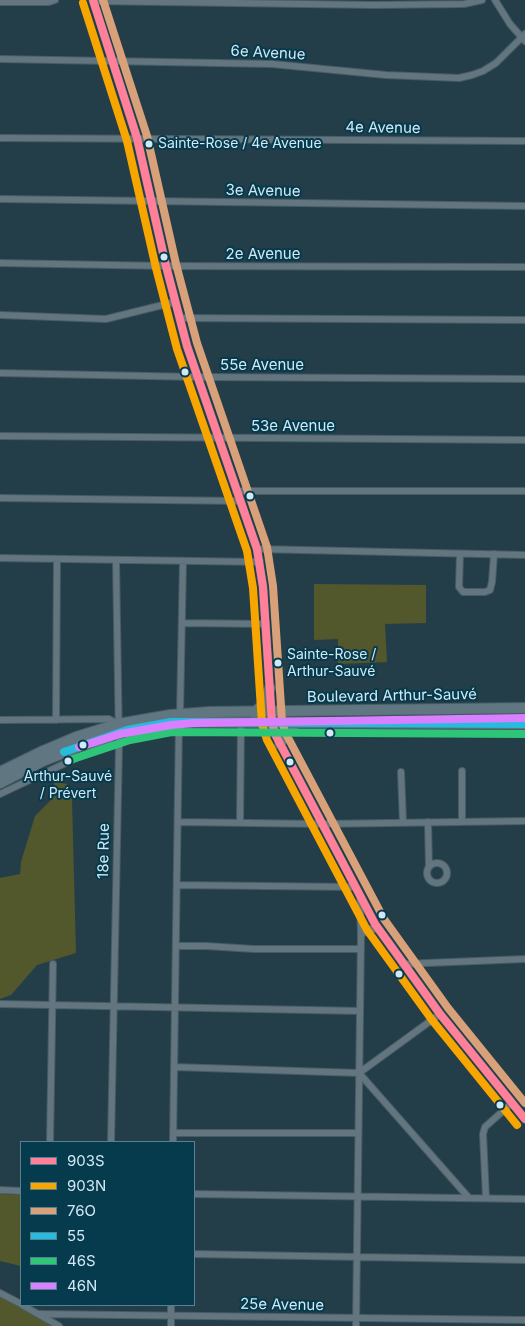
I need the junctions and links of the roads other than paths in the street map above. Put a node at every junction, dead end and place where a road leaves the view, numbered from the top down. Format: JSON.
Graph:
{"nodes":[{"id":1,"x":55,"y":0,"type":"edge"},
{"id":2,"x":93,"y":0,"type":"edge"},
{"id":3,"x":482,"y":0,"type":"edge"},
{"id":4,"x":495,"y":0,"type":"edge"},
{"id":5,"x":0,"y":2,"type":"edge"},
{"id":6,"x":524,"y":38,"type":"edge"},
{"id":7,"x":0,"y":60,"type":"edge"},
{"id":8,"x":112,"y":61,"type":"junction"},
{"id":9,"x":0,"y":138,"type":"edge"},
{"id":10,"x":137,"y":138,"type":"junction"},
{"id":11,"x":525,"y":141,"type":"edge"},
{"id":12,"x":0,"y":199,"type":"edge"},
{"id":13,"x":151,"y":202,"type":"junction"},
{"id":14,"x":525,"y":206,"type":"edge"},
{"id":15,"x":0,"y":264,"type":"edge"},
{"id":16,"x":166,"y":266,"type":"junction"},
{"id":17,"x":525,"y":267,"type":"edge"},
{"id":18,"x":175,"y":302,"type":"junction"},
{"id":19,"x":0,"y":316,"type":"edge"},
{"id":20,"x":179,"y":318,"type":"junction"},
{"id":21,"x":525,"y":320,"type":"edge"},
{"id":22,"x":0,"y":373,"type":"edge"},
{"id":23,"x":197,"y":378,"type":"junction"},
{"id":24,"x":525,"y":378,"type":"edge"},
{"id":25,"x":0,"y":436,"type":"edge"},
{"id":26,"x":218,"y":438,"type":"junction"},
{"id":27,"x":525,"y":440,"type":"edge"},
{"id":28,"x":236,"y":491,"type":"junction"},
{"id":29,"x":525,"y":491,"type":"edge"},
{"id":30,"x":0,"y":498,"type":"edge"},
{"id":31,"x":240,"y":501,"type":"junction"},
{"id":32,"x":257,"y":549,"type":"junction"},
{"id":33,"x":460,"y":554,"type":"junction"},
{"id":34,"x":494,"y":554,"type":"junction"},
{"id":35,"x":525,"y":555,"type":"edge"},
{"id":36,"x":0,"y":558,"type":"edge"},
{"id":37,"x":56,"y":559,"type":"junction"},
{"id":38,"x":116,"y":560,"type":"junction"},
{"id":39,"x":183,"y":561,"type":"junction"},
{"id":40,"x":260,"y":562,"type":"junction"},
{"id":41,"x":182,"y":623,"type":"junction"},
{"id":42,"x":265,"y":624,"type":"junction"},
{"id":43,"x":270,"y":688,"type":"junction"},
{"id":44,"x":525,"y":708,"type":"edge"},
{"id":45,"x":254,"y":712,"type":"junction"},
{"id":46,"x":179,"y":718,"type":"junction"},
{"id":47,"x":272,"y":718,"type":"junction"},
{"id":48,"x":0,"y":720,"type":"edge"},
{"id":49,"x":56,"y":720,"type":"junction"},
{"id":50,"x":241,"y":722,"type":"junction"},
{"id":51,"x":295,"y":724,"type":"junction"},
{"id":52,"x":525,"y":724,"type":"edge"},
{"id":53,"x":118,"y":728,"type":"junction"},
{"id":54,"x":280,"y":744,"type":"junction"},
{"id":55,"x":462,"y":771,"type":"dead end"},
{"id":56,"x":0,"y":772,"type":"edge"},
{"id":57,"x":402,"y":772,"type":"dead end"},
{"id":58,"x":0,"y":783,"type":"edge"},
{"id":59,"x":0,"y":794,"type":"edge"},
{"id":60,"x":525,"y":821,"type":"edge"},
{"id":61,"x":178,"y":822,"type":"junction"},
{"id":62,"x":428,"y":822,"type":"junction"},
{"id":63,"x":462,"y":822,"type":"junction"},
{"id":64,"x":240,"y":823,"type":"junction"},
{"id":65,"x":403,"y":823,"type":"junction"},
{"id":66,"x":321,"y":824,"type":"junction"},
{"id":67,"x":429,"y":867,"type":"dead end"},
{"id":68,"x":177,"y":885,"type":"junction"},
{"id":69,"x":354,"y":887,"type":"junction"},
{"id":70,"x":360,"y":898,"type":"junction"},
{"id":71,"x":378,"y":929,"type":"junction"},
{"id":72,"x":361,"y":934,"type":"junction"},
{"id":73,"x":176,"y":946,"type":"junction"},
{"id":74,"x":361,"y":949,"type":"junction"},
{"id":75,"x":525,"y":959,"type":"edge"},
{"id":76,"x":52,"y":964,"type":"dead end"},
{"id":77,"x":404,"y":964,"type":"junction"},
{"id":78,"x":0,"y":1004,"type":"edge"},
{"id":79,"x":52,"y":1005,"type":"junction"},
{"id":80,"x":114,"y":1006,"type":"junction"},
{"id":81,"x":175,"y":1008,"type":"junction"},
{"id":82,"x":360,"y":1011,"type":"junction"},
{"id":83,"x":440,"y":1014,"type":"junction"},
{"id":84,"x":174,"y":1067,"type":"junction"},
{"id":85,"x":359,"y":1073,"type":"junction"},
{"id":86,"x":512,"y":1103,"type":"junction"},
{"id":87,"x":525,"y":1119,"type":"edge"},
{"id":88,"x":173,"y":1133,"type":"junction"},
{"id":89,"x":358,"y":1133,"type":"junction"},
{"id":90,"x":50,"y":1141,"type":"edge"},
{"id":91,"x":112,"y":1141,"type":"edge"},
{"id":92,"x":173,"y":1141,"type":"edge"},
{"id":93,"x":0,"y":1190,"type":"edge"},
{"id":94,"x":20,"y":1191,"type":"edge"},
{"id":95,"x":195,"y":1194,"type":"edge"},
{"id":96,"x":358,"y":1196,"type":"junction"},
{"id":97,"x":469,"y":1198,"type":"junction"},
{"id":98,"x":486,"y":1198,"type":"junction"},
{"id":99,"x":525,"y":1199,"type":"edge"},
{"id":100,"x":195,"y":1254,"type":"edge"},
{"id":101,"x":356,"y":1257,"type":"junction"},
{"id":102,"x":525,"y":1260,"type":"edge"},
{"id":103,"x":0,"y":1293,"type":"edge"},
{"id":104,"x":20,"y":1303,"type":"edge"},
{"id":105,"x":25,"y":1306,"type":"edge"},
{"id":106,"x":171,"y":1306,"type":"edge"},
{"id":107,"x":39,"y":1314,"type":"junction"},
{"id":108,"x":171,"y":1316,"type":"junction"},
{"id":109,"x":525,"y":1320,"type":"edge"},
{"id":110,"x":356,"y":1322,"type":"edge"},
{"id":111,"x":59,"y":1326,"type":"edge"},
{"id":112,"x":171,"y":1326,"type":"edge"}],
"edges":[{"from":1,"to":5,"type":"street"},
{"from":2,"to":3,"type":"street"},
{"from":2,"to":8,"type":"street"},
{"from":4,"to":6,"type":"street"},
{"from":6,"to":8,"type":"street","name":"6e Avenue"},
{"from":7,"to":8,"type":"street","name":"6e Avenue"},
{"from":8,"to":10,"type":"street"},
{"from":9,"to":10,"type":"street","name":"4e Avenue"},
{"from":10,"to":11,"type":"street","name":"4e Avenue"},
{"from":10,"to":13,"type":"street"},
{"from":12,"to":13,"type":"street","name":"3e Avenue"},
{"from":13,"to":14,"type":"street","name":"3e Avenue"},
{"from":13,"to":16,"type":"street"},
{"from":15,"to":16,"type":"street","name":"2e Avenue"},
{"from":16,"to":17,"type":"street","name":"2e Avenue"},
{"from":16,"to":18,"type":"street"},
{"from":18,"to":19,"type":"street"},
{"from":18,"to":20,"type":"street"},
{"from":20,"to":21,"type":"street"},
{"from":20,"to":23,"type":"street"},
{"from":22,"to":23,"type":"street","name":"55e Avenue"},
{"from":23,"to":24,"type":"street","name":"55e Avenue"},
{"from":23,"to":26,"type":"street"},
{"from":25,"to":26,"type":"street","name":"53e Avenue"},
{"from":26,"to":27,"type":"street","name":"53e Avenue"},
{"from":26,"to":28,"type":"street"},
{"from":28,"to":29,"type":"street"},
{"from":28,"to":31,"type":"street"},
{"from":30,"to":31,"type":"street"},
{"from":31,"to":32,"type":"street"},
{"from":32,"to":33,"type":"street"},
{"from":32,"to":40,"type":"street"},
{"from":33,"to":34,"type":"street"},
{"from":33,"to":34,"type":"street"},
{"from":34,"to":35,"type":"street"},
{"from":36,"to":37,"type":"street"},
{"from":37,"to":38,"type":"street"},
{"from":37,"to":49,"type":"street"},
{"from":38,"to":39,"type":"street"},
{"from":38,"to":53,"type":"street","name":"18e Rue"},
{"from":39,"to":40,"type":"street"},
{"from":39,"to":41,"type":"street"},
{"from":40,"to":42,"type":"street"},
{"from":41,"to":42,"type":"street"},
{"from":41,"to":46,"type":"street"},
{"from":42,"to":43,"type":"street"},
{"from":43,"to":45,"type":"main road"},
{"from":43,"to":47,"type":"street"},
{"from":44,"to":47,"type":"main road","name":"Boulevard Arthur-Sauvé"},
{"from":45,"to":46,"type":"main road","name":"Boulevard Arthur-Sauvé"},
{"from":45,"to":47,"type":"main road","name":"Boulevard Arthur-Sauvé"},
{"from":46,"to":50,"type":"main road","name":"Boulevard Arthur-Sauvé"},
{"from":46,"to":53,"type":"main road","name":"Boulevard Arthur-Sauvé"},
{"from":46,"to":61,"type":"street"},
{"from":47,"to":50,"type":"main road","name":"Boulevard Arthur-Sauvé"},
{"from":47,"to":51,"type":"main road","name":"Boulevard Arthur-Sauvé"},
{"from":47,"to":54,"type":"street"},
{"from":48,"to":49,"type":"street"},
{"from":49,"to":53,"type":"street"},
{"from":50,"to":64,"type":"street"},
{"from":51,"to":52,"type":"main road","name":"Boulevard Arthur-Sauvé"},
{"from":51,"to":54,"type":"main road"},
{"from":53,"to":56,"type":"main road","name":"Boulevard Arthur-Sauvé"},
{"from":53,"to":58,"type":"main road","name":"Boulevard Arthur-Sauvé"},
{"from":53,"to":59,"type":"street"},
{"from":53,"to":80,"type":"street","name":"18e Rue"},
{"from":54,"to":66,"type":"street"},
{"from":55,"to":63,"type":"street"},
{"from":57,"to":65,"type":"street"},
{"from":60,"to":63,"type":"street"},
{"from":61,"to":64,"type":"street"},
{"from":61,"to":68,"type":"street"},
{"from":62,"to":63,"type":"street"},
{"from":62,"to":65,"type":"street"},
{"from":62,"to":67,"type":"street"},
{"from":64,"to":66,"type":"street"},
{"from":65,"to":66,"type":"street"},
{"from":66,"to":69,"type":"street"},
{"from":68,"to":69,"type":"street"},
{"from":68,"to":73,"type":"street"},
{"from":69,"to":70,"type":"street"},
{"from":70,"to":71,"type":"street"},
{"from":70,"to":72,"type":"street"},
{"from":71,"to":72,"type":"street"},
{"from":71,"to":77,"type":"street"},
{"from":72,"to":74,"type":"street"},
{"from":73,"to":74,"type":"street"},
{"from":73,"to":81,"type":"street"},
{"from":74,"to":82,"type":"street"},
{"from":75,"to":77,"type":"street"},
{"from":76,"to":79,"type":"street"},
{"from":77,"to":83,"type":"street"},
{"from":78,"to":79,"type":"street"},
{"from":79,"to":80,"type":"street"},
{"from":79,"to":90,"type":"street"},
{"from":80,"to":81,"type":"street"},
{"from":80,"to":91,"type":"street","name":"18e Rue"},
{"from":81,"to":82,"type":"street"},
{"from":81,"to":84,"type":"street"},
{"from":82,"to":85,"type":"street"},
{"from":83,"to":85,"type":"street"},
{"from":83,"to":86,"type":"street"},
{"from":84,"to":85,"type":"street"},
{"from":84,"to":88,"type":"street"},
{"from":85,"to":89,"type":"street"},
{"from":85,"to":97,"type":"street"},
{"from":86,"to":87,"type":"street"},
{"from":86,"to":98,"type":"street"},
{"from":88,"to":89,"type":"street"},
{"from":88,"to":92,"type":"street"},
{"from":89,"to":96,"type":"street"},
{"from":93,"to":94,"type":"street"},
{"from":95,"to":96,"type":"street"},
{"from":96,"to":97,"type":"street"},
{"from":96,"to":101,"type":"street"},
{"from":97,"to":98,"type":"street"},
{"from":98,"to":99,"type":"street"},
{"from":100,"to":101,"type":"street"},
{"from":101,"to":102,"type":"street"},
{"from":101,"to":110,"type":"street"},
{"from":103,"to":104,"type":"street"},
{"from":105,"to":107,"type":"street"},
{"from":106,"to":108,"type":"street"},
{"from":107,"to":108,"type":"street","name":"25e Avenue"},
{"from":107,"to":111,"type":"street"},
{"from":108,"to":110,"type":"street","name":"25e Avenue"},
{"from":108,"to":112,"type":"street"},
{"from":109,"to":110,"type":"street","name":"25e Avenue"}]}
